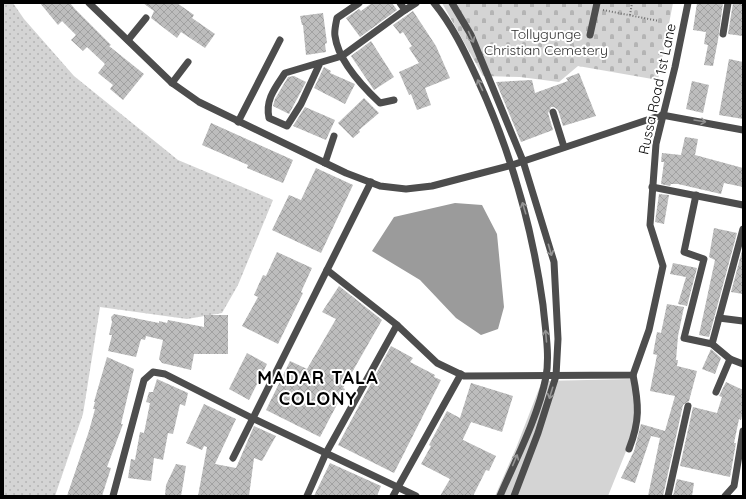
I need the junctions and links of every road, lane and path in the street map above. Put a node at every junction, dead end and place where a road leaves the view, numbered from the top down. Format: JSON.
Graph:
{"nodes":[{"id":1,"x":89,"y":3,"type":"edge"},
{"id":2,"x":360,"y":3,"type":"edge"},
{"id":3,"x":400,"y":3,"type":"edge"},
{"id":4,"x":416,"y":3,"type":"edge"},
{"id":5,"x":434,"y":3,"type":"edge"},
{"id":6,"x":452,"y":3,"type":"edge"},
{"id":7,"x":632,"y":3,"type":"edge"},
{"id":8,"x":688,"y":3,"type":"edge"},
{"id":9,"x":728,"y":3,"type":"edge"},
{"id":10,"x":597,"y":6,"type":"edge"},
{"id":11,"x":405,"y":10,"type":"junction"},
{"id":12,"x":630,"y":15,"type":"junction"},
{"id":13,"x":146,"y":18,"type":"dead end"},
{"id":14,"x":659,"y":21,"type":"dead end"},
{"id":15,"x":723,"y":34,"type":"dead end"},
{"id":16,"x":590,"y":35,"type":"dead end"},
{"id":17,"x":128,"y":40,"type":"junction"},
{"id":18,"x":280,"y":40,"type":"dead end"},
{"id":19,"x":342,"y":56,"type":"junction"},
{"id":20,"x":188,"y":62,"type":"dead end"},
{"id":21,"x":320,"y":63,"type":"junction"},
{"id":22,"x":172,"y":83,"type":"junction"},
{"id":23,"x":394,"y":100,"type":"dead end"},
{"id":24,"x":553,"y":112,"type":"dead end"},
{"id":25,"x":662,"y":115,"type":"junction"},
{"id":26,"x":238,"y":122,"type":"junction"},
{"id":27,"x":743,"y":130,"type":"edge"},
{"id":28,"x":334,"y":136,"type":"dead end"},
{"id":29,"x":564,"y":147,"type":"junction"},
{"id":30,"x":523,"y":161,"type":"junction"},
{"id":31,"x":325,"y":163,"type":"junction"},
{"id":32,"x":512,"y":165,"type":"junction"},
{"id":33,"x":371,"y":182,"type":"junction"},
{"id":34,"x":652,"y":187,"type":"junction"},
{"id":35,"x":696,"y":195,"type":"junction"},
{"id":36,"x":743,"y":206,"type":"edge"},
{"id":37,"x":743,"y":229,"type":"edge"},
{"id":38,"x":327,"y":270,"type":"junction"},
{"id":39,"x":719,"y":318,"type":"junction"},
{"id":40,"x":743,"y":321,"type":"edge"},
{"id":41,"x":397,"y":325,"type":"junction"},
{"id":42,"x":712,"y":344,"type":"junction"},
{"id":43,"x":730,"y":359,"type":"junction"},
{"id":44,"x":743,"y":364,"type":"edge"},
{"id":45,"x":461,"y":374,"type":"junction"},
{"id":46,"x":633,"y":375,"type":"junction"},
{"id":47,"x":556,"y":376,"type":"junction"},
{"id":48,"x":546,"y":377,"type":"junction"},
{"id":49,"x":716,"y":392,"type":"dead end"},
{"id":50,"x":688,"y":406,"type":"dead end"},
{"id":51,"x":252,"y":418,"type":"junction"},
{"id":52,"x":743,"y":431,"type":"edge"},
{"id":53,"x":629,"y":449,"type":"dead end"},
{"id":54,"x":326,"y":453,"type":"junction"},
{"id":55,"x":233,"y":458,"type":"dead end"},
{"id":56,"x":398,"y":487,"type":"junction"},
{"id":57,"x":113,"y":496,"type":"edge"},
{"id":58,"x":307,"y":496,"type":"edge"},
{"id":59,"x":393,"y":496,"type":"edge"},
{"id":60,"x":416,"y":496,"type":"edge"},
{"id":61,"x":500,"y":496,"type":"edge"},
{"id":62,"x":514,"y":496,"type":"edge"},
{"id":63,"x":668,"y":496,"type":"edge"},
{"id":64,"x":726,"y":496,"type":"edge"}],
"edges":[{"from":1,"to":17,"type":"street"},
{"from":2,"to":19,"type":"street"},
{"from":3,"to":11,"type":"street"},
{"from":4,"to":11,"type":"street"},
{"from":32,"to":5,"type":"street","one_way":true},
{"from":6,"to":30,"type":"street","one_way":true},
{"from":7,"to":12,"type":"path"},
{"from":8,"to":25,"type":"street","name":"Russa Road 1st Lane"},
{"from":9,"to":15,"type":"street"},
{"from":10,"to":12,"type":"path"},
{"from":10,"to":16,"type":"street"},
{"from":11,"to":19,"type":"street"},
{"from":12,"to":14,"type":"path"},
{"from":13,"to":17,"type":"street"},
{"from":17,"to":22,"type":"street"},
{"from":18,"to":26,"type":"street"},
{"from":19,"to":21,"type":"street"},
{"from":19,"to":23,"type":"street"},
{"from":20,"to":22,"type":"street"},
{"from":21,"to":21,"type":"street"},
{"from":22,"to":26,"type":"street"},
{"from":24,"to":29,"type":"street"},
{"from":25,"to":27,"type":"street","one_way":true},
{"from":25,"to":29,"type":"street"},
{"from":25,"to":34,"type":"street","name":"Russa Road 1st Lane"},
{"from":26,"to":31,"type":"street"},
{"from":28,"to":31,"type":"street"},
{"from":29,"to":30,"type":"street"},
{"from":30,"to":32,"type":"street"},
{"from":30,"to":47,"type":"street","one_way":true},
{"from":31,"to":33,"type":"street"},
{"from":32,"to":33,"type":"street"},
{"from":48,"to":32,"type":"street","one_way":true},
{"from":33,"to":38,"type":"street"},
{"from":34,"to":35,"type":"street"},
{"from":34,"to":46,"type":"street","name":"Russa Road 1st Lane"},
{"from":35,"to":36,"type":"street"},
{"from":35,"to":42,"type":"street"},
{"from":37,"to":39,"type":"street"},
{"from":38,"to":41,"type":"street"},
{"from":38,"to":51,"type":"street"},
{"from":39,"to":40,"type":"street"},
{"from":39,"to":42,"type":"street"},
{"from":41,"to":45,"type":"street"},
{"from":41,"to":54,"type":"street"},
{"from":42,"to":43,"type":"street"},
{"from":43,"to":44,"type":"street"},
{"from":43,"to":49,"type":"street"},
{"from":45,"to":48,"type":"street"},
{"from":45,"to":56,"type":"street"},
{"from":46,"to":47,"type":"street"},
{"from":46,"to":53,"type":"street"},
{"from":47,"to":48,"type":"street"},
{"from":47,"to":62,"type":"street","one_way":true},
{"from":61,"to":48,"type":"street","one_way":true},
{"from":50,"to":63,"type":"street"},
{"from":51,"to":54,"type":"street"},
{"from":51,"to":55,"type":"street"},
{"from":51,"to":57,"type":"street"},
{"from":52,"to":64,"type":"street"},
{"from":54,"to":56,"type":"street"},
{"from":54,"to":58,"type":"street"},
{"from":56,"to":59,"type":"street"},
{"from":56,"to":60,"type":"street"}]}
